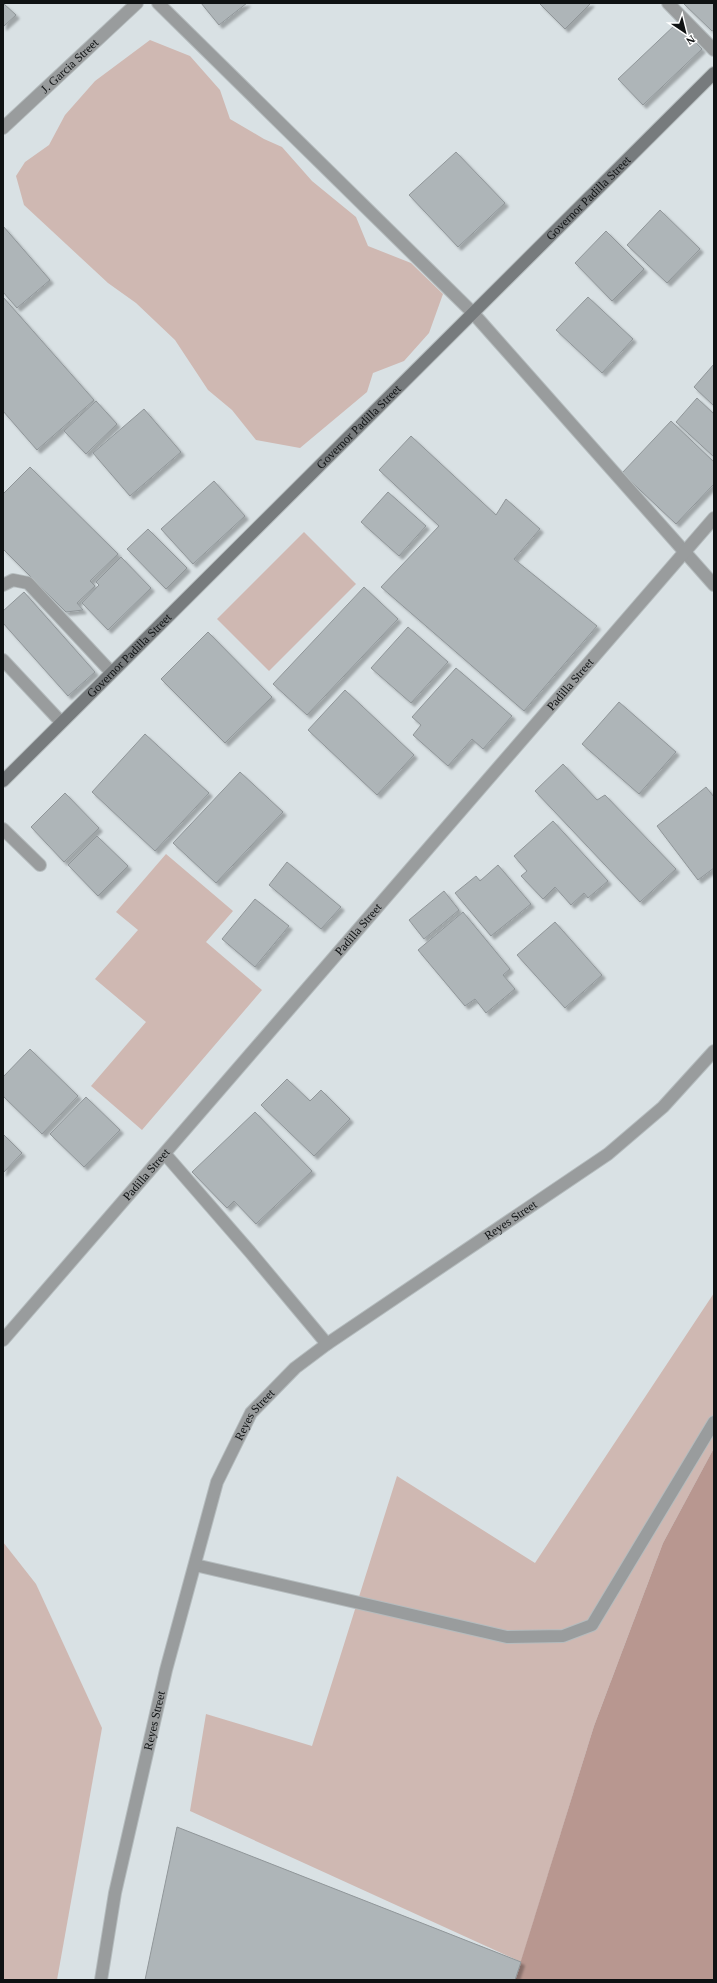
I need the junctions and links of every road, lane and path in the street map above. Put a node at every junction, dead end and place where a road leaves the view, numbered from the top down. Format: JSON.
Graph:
{"nodes":[{"id":1,"x":137,"y":3,"type":"edge"},
{"id":2,"x":158,"y":3,"type":"edge"},
{"id":3,"x":668,"y":3,"type":"edge"},
{"id":4,"x":714,"y":50,"type":"edge"},
{"id":5,"x":714,"y":73,"type":"edge"},
{"id":6,"x":3,"y":128,"type":"edge"},
{"id":7,"x":473,"y":313,"type":"junction"},
{"id":8,"x":714,"y":518,"type":"edge"},
{"id":9,"x":685,"y":553,"type":"junction"},
{"id":10,"x":3,"y":585,"type":"edge"},
{"id":11,"x":714,"y":585,"type":"edge"},
{"id":12,"x":3,"y":660,"type":"edge"},
{"id":13,"x":111,"y":672,"type":"junction"},
{"id":14,"x":61,"y":722,"type":"junction"},
{"id":15,"x":3,"y":781,"type":"edge"},
{"id":16,"x":3,"y":829,"type":"edge"},
{"id":17,"x":40,"y":865,"type":"dead end"},
{"id":18,"x":714,"y":1052,"type":"edge"},
{"id":19,"x":165,"y":1154,"type":"junction"},
{"id":20,"x":3,"y":1340,"type":"edge"},
{"id":21,"x":327,"y":1344,"type":"junction"},
{"id":22,"x":714,"y":1422,"type":"edge"},
{"id":23,"x":195,"y":1565,"type":"junction"},
{"id":24,"x":101,"y":1980,"type":"edge"}],
"edges":[{"from":1,"to":6,"type":"street","name":"J. Garcia Street"},
{"from":2,"to":7,"type":"street"},
{"from":3,"to":4,"type":"street"},
{"from":5,"to":7,"type":"main road","name":"Governor Padilla Street"},
{"from":7,"to":9,"type":"street"},
{"from":7,"to":13,"type":"main road","name":"Governor Padilla Street"},
{"from":8,"to":9,"type":"street","name":"Padilla Street"},
{"from":9,"to":11,"type":"street"},
{"from":9,"to":19,"type":"street","name":"Padilla Street"},
{"from":10,"to":13,"type":"street"},
{"from":12,"to":14,"type":"street"},
{"from":13,"to":14,"type":"main road","name":"Governor Padilla Street"},
{"from":14,"to":15,"type":"main road","name":"Governor Padilla Street"},
{"from":16,"to":17,"type":"street"},
{"from":18,"to":21,"type":"street","name":"Reyes Street"},
{"from":19,"to":20,"type":"street","name":"Padilla Street"},
{"from":19,"to":21,"type":"street"},
{"from":21,"to":23,"type":"street","name":"Reyes Street"},
{"from":22,"to":23,"type":"street"},
{"from":23,"to":24,"type":"street","name":"Reyes Street"}]}
